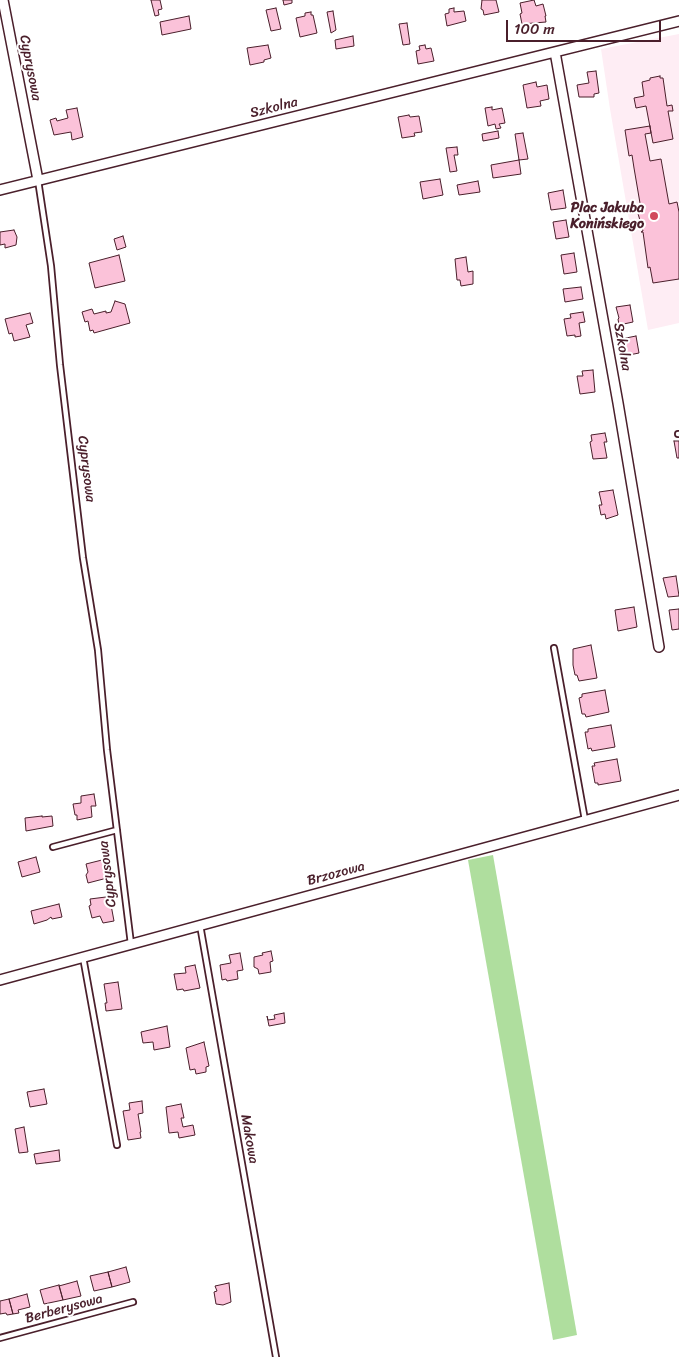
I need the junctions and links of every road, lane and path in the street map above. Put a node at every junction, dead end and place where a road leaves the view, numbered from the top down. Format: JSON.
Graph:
{"nodes":[{"id":1,"x":3,"y":0,"type":"edge"},
{"id":2,"x":679,"y":21,"type":"edge"},
{"id":3,"x":554,"y":52,"type":"junction"},
{"id":4,"x":38,"y":180,"type":"junction"},
{"id":5,"x":0,"y":190,"type":"edge"},
{"id":6,"x":659,"y":647,"type":"dead end"},
{"id":7,"x":554,"y":648,"type":"dead end"},
{"id":8,"x":679,"y":795,"type":"edge"},
{"id":9,"x":585,"y":820,"type":"junction"},
{"id":10,"x":117,"y":830,"type":"junction"},
{"id":11,"x":53,"y":847,"type":"dead end"},
{"id":12,"x":200,"y":925,"type":"junction"},
{"id":13,"x":131,"y":944,"type":"junction"},
{"id":14,"x":83,"y":957,"type":"junction"},
{"id":15,"x":0,"y":980,"type":"edge"},
{"id":16,"x":117,"y":1145,"type":"dead end"},
{"id":17,"x":133,"y":1302,"type":"dead end"},
{"id":18,"x":0,"y":1338,"type":"edge"},
{"id":19,"x":276,"y":1357,"type":"edge"}],
"edges":[{"from":1,"to":4,"type":"street","name":"Cyprysowa"},
{"from":2,"to":3,"type":"street","name":"Szkolna"},
{"from":3,"to":4,"type":"street","name":"Szkolna"},
{"from":3,"to":6,"type":"street","name":"Szkolna"},
{"from":4,"to":5,"type":"street","name":"Szkolna"},
{"from":4,"to":10,"type":"lane","name":"Cyprysowa"},
{"from":7,"to":9,"type":"lane"},
{"from":8,"to":9,"type":"street","name":"Brzozowa"},
{"from":9,"to":12,"type":"street","name":"Brzozowa"},
{"from":10,"to":11,"type":"lane"},
{"from":10,"to":13,"type":"lane","name":"Cyprysowa"},
{"from":12,"to":13,"type":"street","name":"Brzozowa"},
{"from":12,"to":19,"type":"lane","name":"Makowa"},
{"from":13,"to":14,"type":"street","name":"Brzozowa"},
{"from":14,"to":15,"type":"street","name":"Brzozowa"},
{"from":14,"to":16,"type":"lane"},
{"from":17,"to":18,"type":"lane","name":"Berberysowa"}]}
